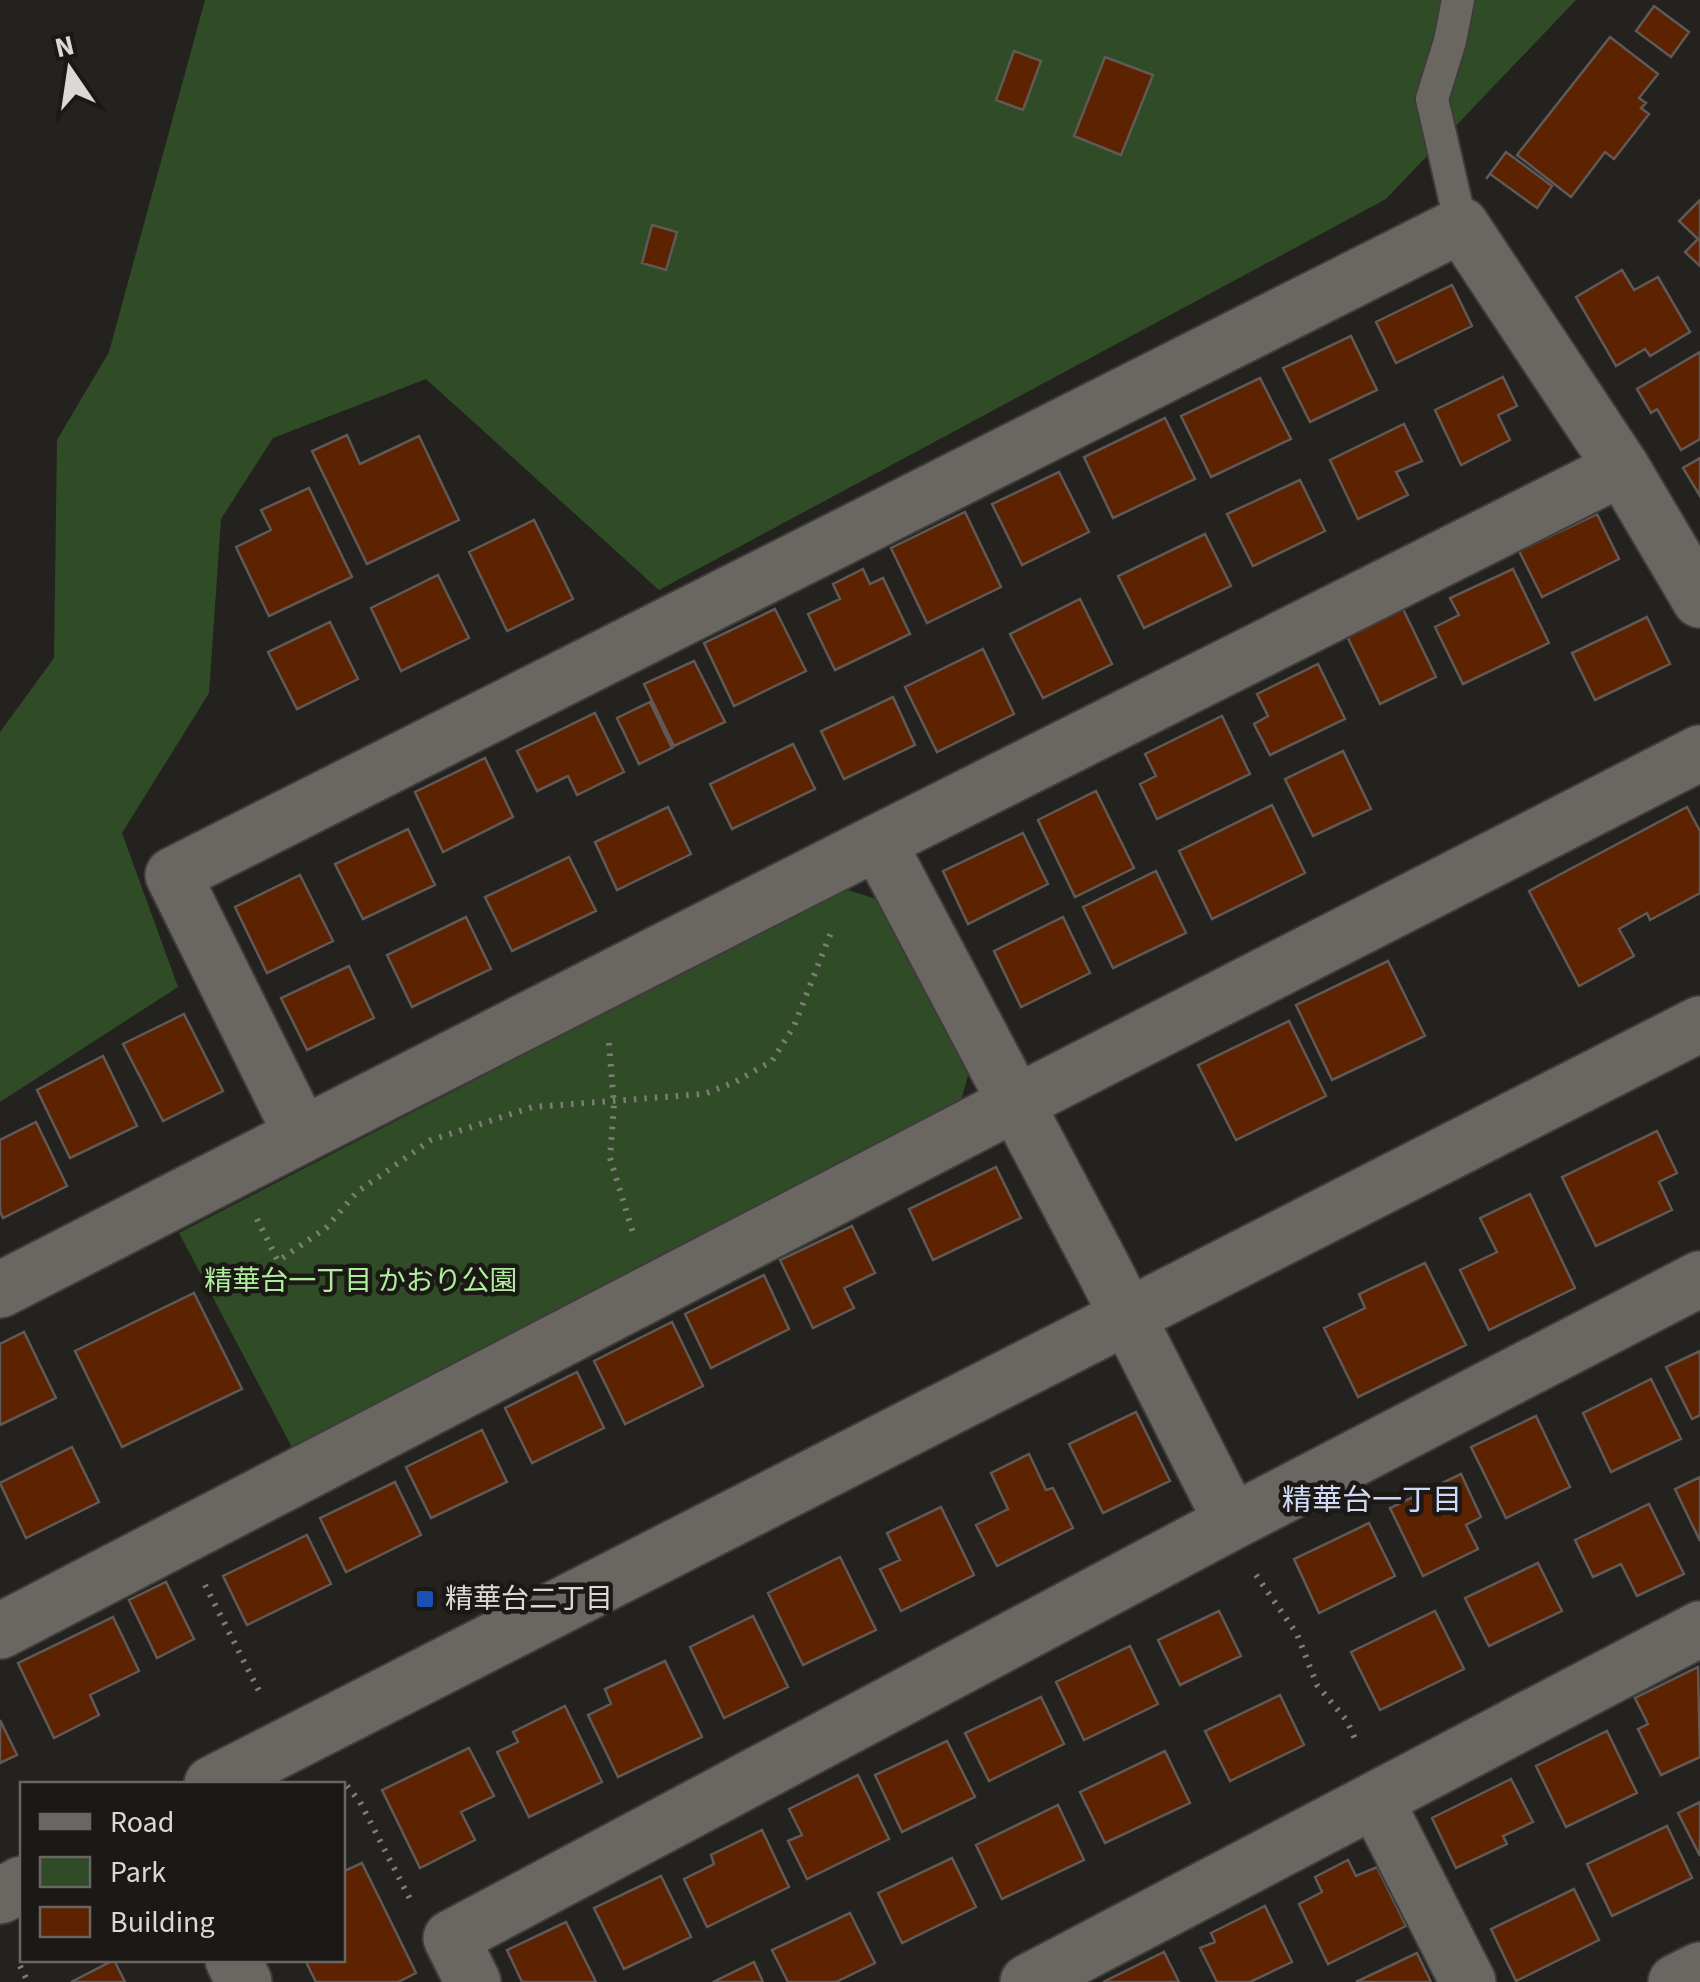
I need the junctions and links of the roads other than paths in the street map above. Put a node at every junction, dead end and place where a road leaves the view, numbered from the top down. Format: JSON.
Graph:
{"nodes":[{"id":1,"x":1458,"y":0,"type":"edge"},
{"id":2,"x":1462,"y":225,"type":"junction"},
{"id":3,"x":1622,"y":468,"type":"junction"},
{"id":4,"x":1700,"y":600,"type":"edge"},
{"id":5,"x":1700,"y":753,"type":"edge"},
{"id":6,"x":878,"y":842,"type":"junction"},
{"id":7,"x":1700,"y":1024,"type":"edge"},
{"id":8,"x":1014,"y":1104,"type":"junction"},
{"id":9,"x":302,"y":1136,"type":"junction"},
{"id":10,"x":1700,"y":1279,"type":"edge"},
{"id":11,"x":0,"y":1290,"type":"edge"},
{"id":12,"x":1128,"y":1317,"type":"junction"},
{"id":13,"x":1232,"y":1522,"type":"junction"},
{"id":14,"x":1700,"y":1629,"type":"edge"},
{"id":15,"x":0,"y":1632,"type":"edge"},
{"id":16,"x":216,"y":1782,"type":"edge"},
{"id":17,"x":1376,"y":1801,"type":"junction"},
{"id":18,"x":462,"y":1960,"type":"edge"},
{"id":19,"x":1700,"y":1970,"type":"edge"},
{"id":20,"x":1028,"y":1982,"type":"edge"},
{"id":21,"x":1468,"y":1982,"type":"edge"},
{"id":22,"x":1676,"y":1982,"type":"edge"}],
"edges":[{"from":1,"to":2,"type":"lane"},
{"from":2,"to":3,"type":"street"},
{"from":2,"to":9,"type":"street"},
{"from":3,"to":4,"type":"street"},
{"from":3,"to":6,"type":"street"},
{"from":5,"to":8,"type":"street"},
{"from":6,"to":8,"type":"street"},
{"from":6,"to":9,"type":"street"},
{"from":7,"to":12,"type":"street"},
{"from":8,"to":12,"type":"street"},
{"from":8,"to":15,"type":"street"},
{"from":9,"to":11,"type":"street"},
{"from":10,"to":13,"type":"street"},
{"from":12,"to":13,"type":"street"},
{"from":12,"to":16,"type":"street"},
{"from":13,"to":18,"type":"street"},
{"from":14,"to":17,"type":"street"},
{"from":17,"to":20,"type":"street"},
{"from":17,"to":21,"type":"street"},
{"from":19,"to":22,"type":"street"}]}
